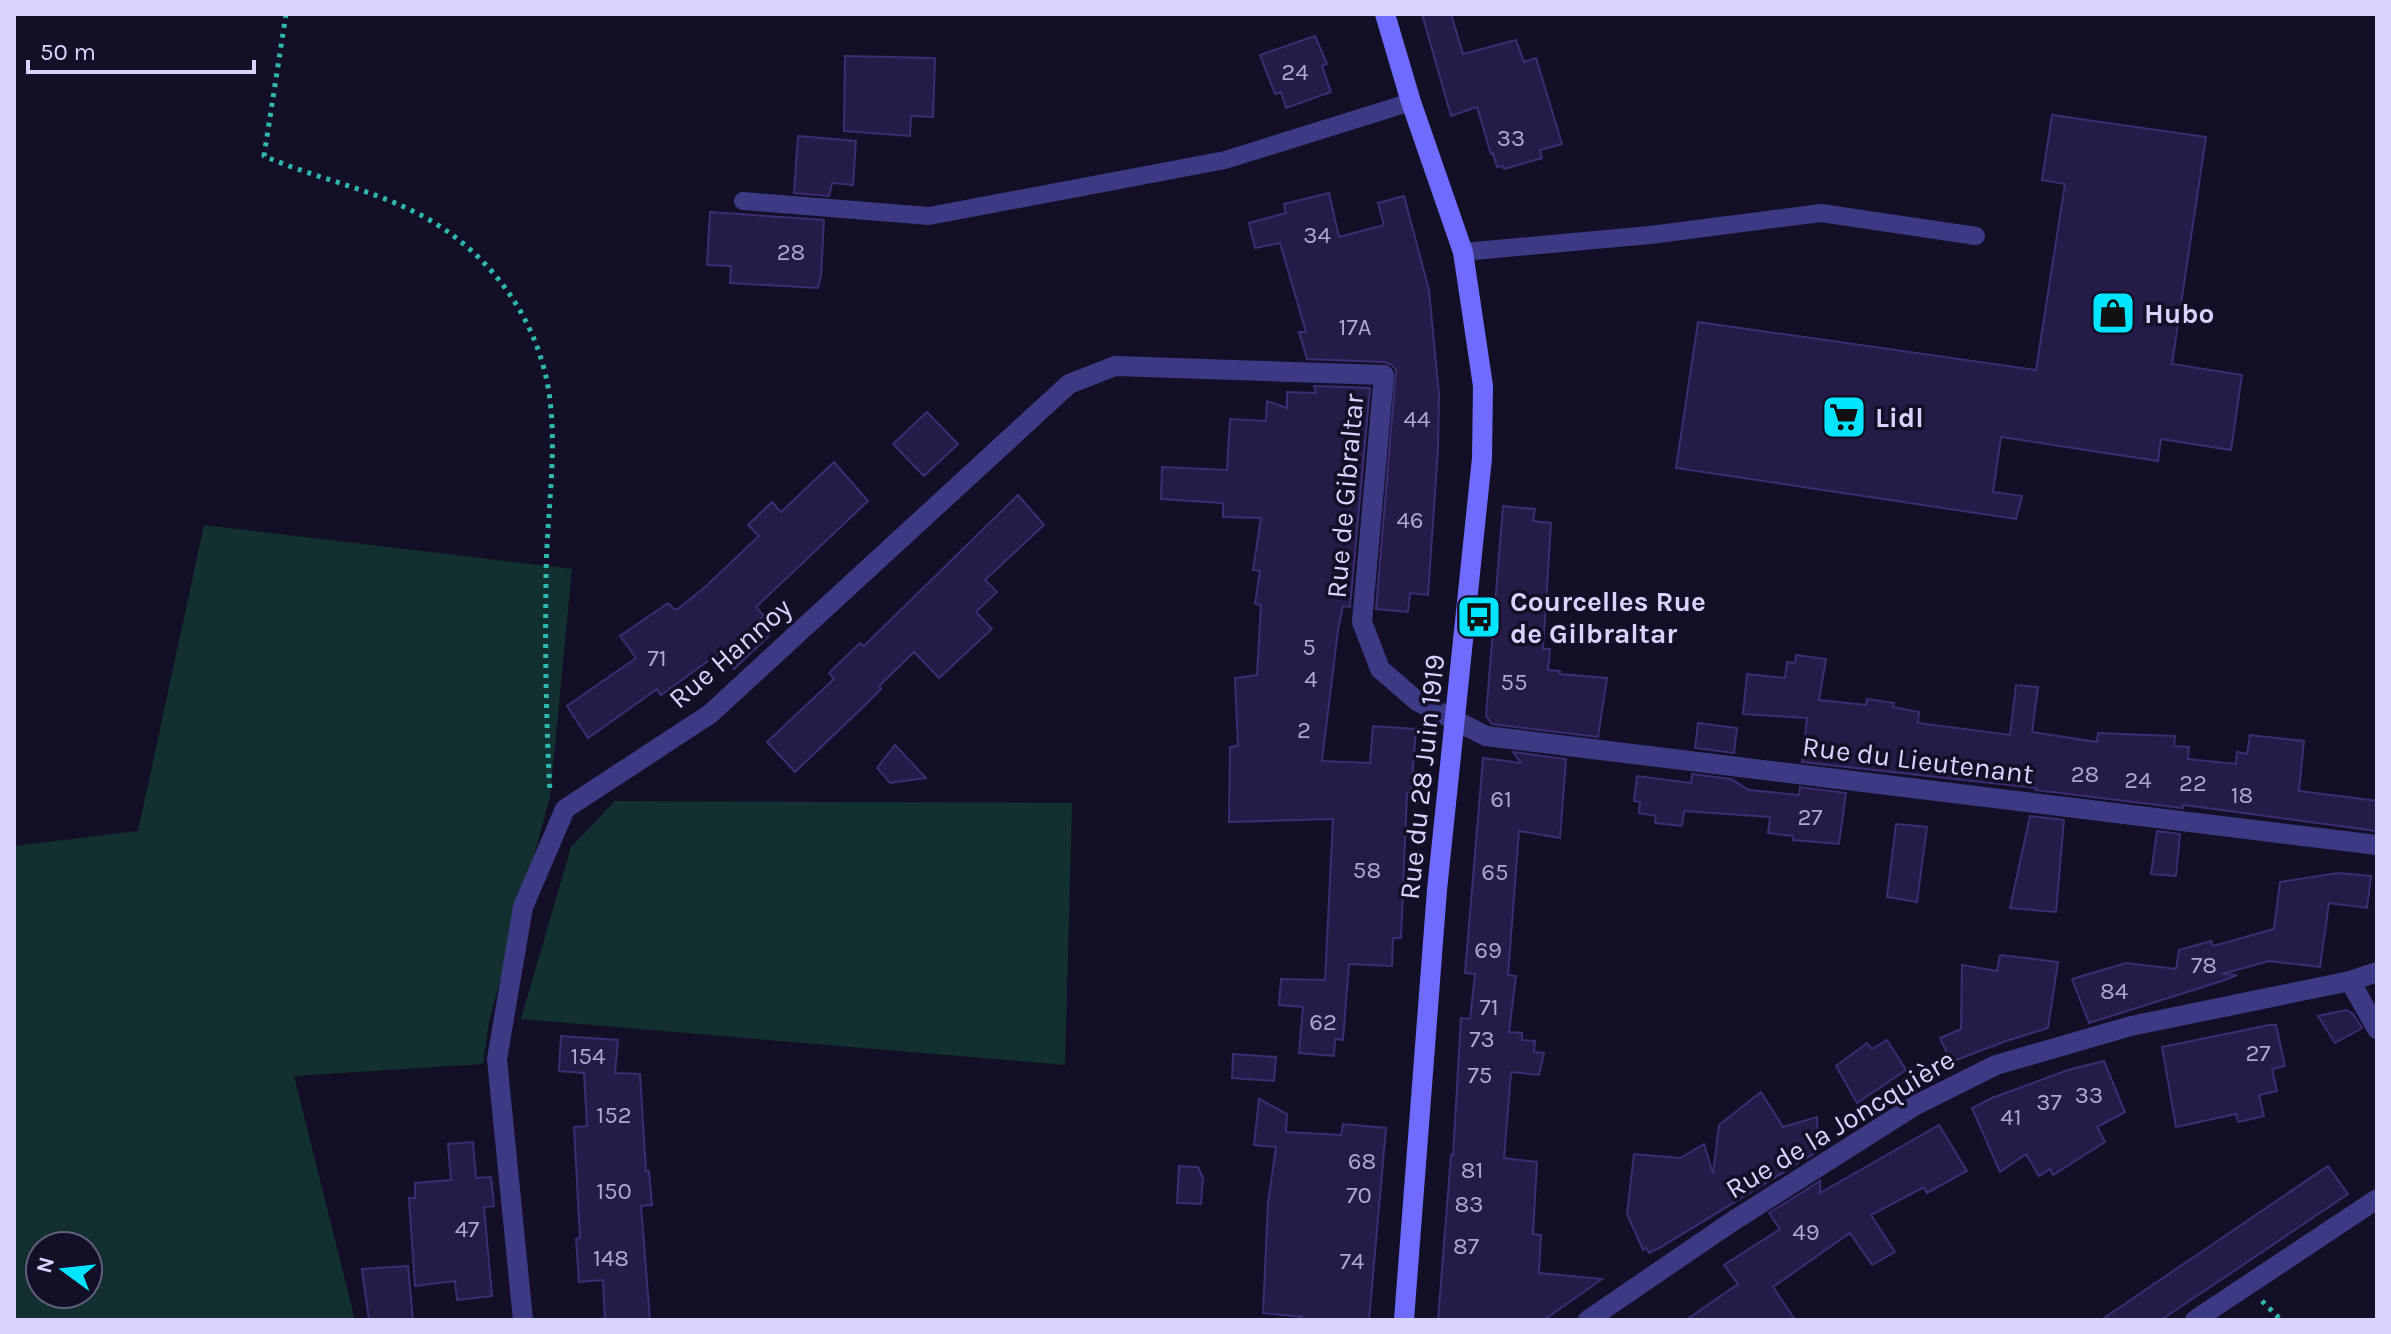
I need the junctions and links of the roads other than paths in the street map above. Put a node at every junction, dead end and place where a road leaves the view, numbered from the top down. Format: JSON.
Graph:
{"nodes":[{"id":1,"x":1385,"y":14,"type":"edge"},
{"id":2,"x":1411,"y":102,"type":"junction"},
{"id":3,"x":743,"y":201,"type":"dead end"},
{"id":4,"x":1976,"y":236,"type":"dead end"},
{"id":5,"x":1463,"y":252,"type":"junction"},
{"id":6,"x":1384,"y":375,"type":"joint"},
{"id":7,"x":1455,"y":722,"type":"junction"},
{"id":8,"x":2377,"y":845,"type":"edge"},
{"id":9,"x":2377,"y":972,"type":"edge"},
{"id":10,"x":2350,"y":981,"type":"junction"},
{"id":11,"x":2377,"y":1029,"type":"edge"},
{"id":12,"x":2377,"y":1199,"type":"edge"},
{"id":13,"x":523,"y":1320,"type":"edge"},
{"id":14,"x":1404,"y":1320,"type":"edge"},
{"id":15,"x":1588,"y":1320,"type":"edge"},
{"id":16,"x":2195,"y":1320,"type":"edge"}],
"edges":[{"from":1,"to":2,"type":"main road","name":"Rue du 28 Juin 1919"},
{"from":2,"to":3,"type":"lane"},
{"from":2,"to":5,"type":"main road","name":"Rue du 28 Juin 1919"},
{"from":4,"to":5,"type":"lane"},
{"from":5,"to":7,"type":"main road","name":"Rue du 28 Juin 1919"},
{"from":6,"to":7,"type":"street","name":"Rue de Gibraltar"},
{"from":6,"to":13,"type":"street","name":"Rue Hannoy"},
{"from":7,"to":8,"type":"street","name":"Rue du Lieutenant"},
{"from":7,"to":14,"type":"main road","name":"Rue du 28 Juin 1919"},
{"from":9,"to":10,"type":"street","name":"Rue de la Joncquière"},
{"from":10,"to":11,"type":"street"},
{"from":10,"to":15,"type":"street","name":"Rue de la Joncquière"},
{"from":12,"to":16,"type":"street"}]}
